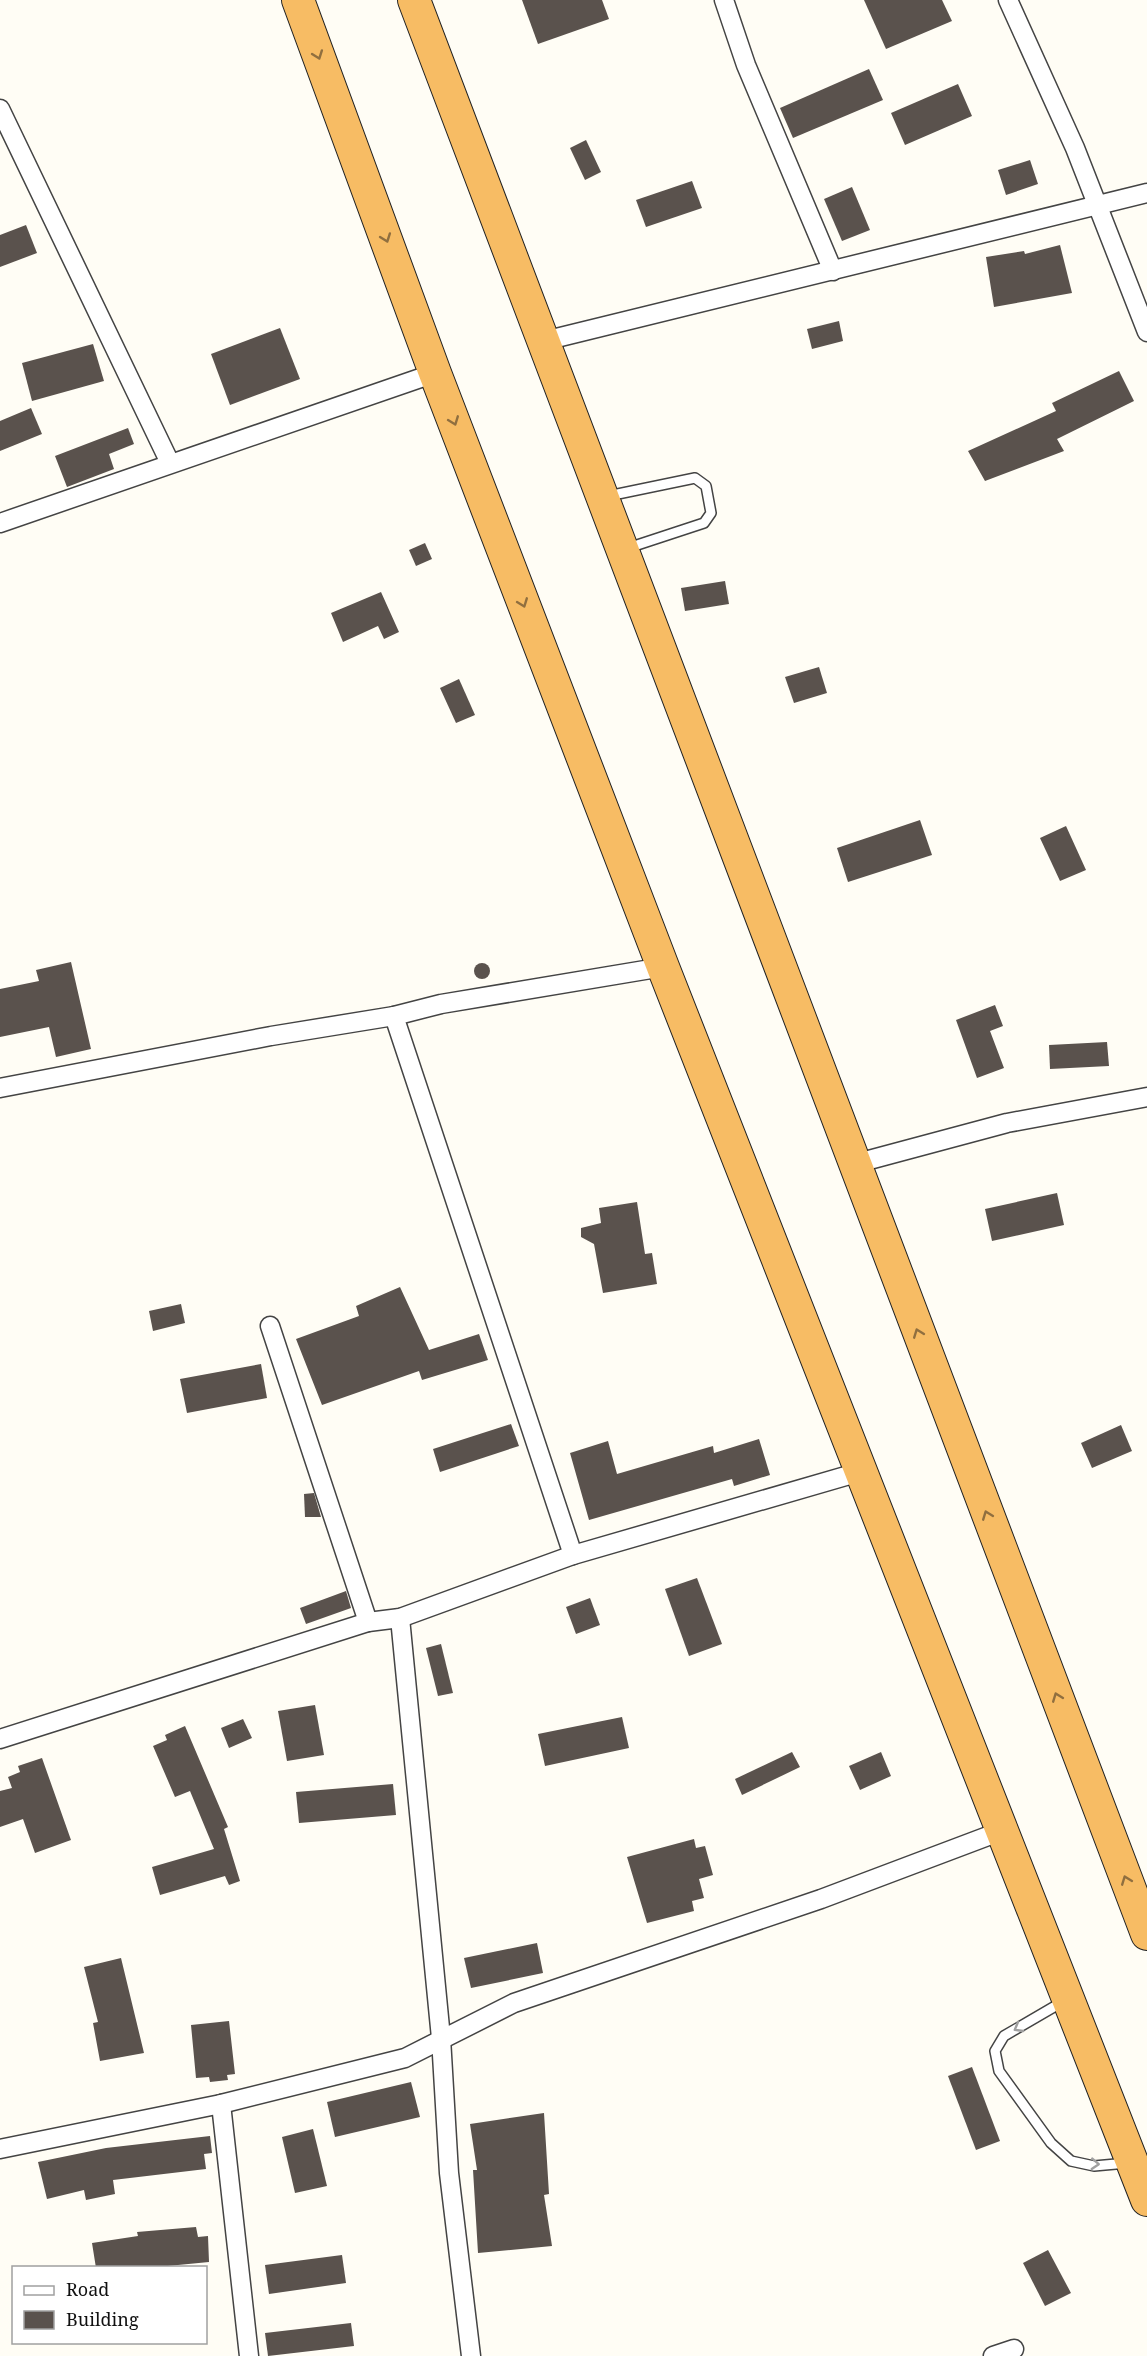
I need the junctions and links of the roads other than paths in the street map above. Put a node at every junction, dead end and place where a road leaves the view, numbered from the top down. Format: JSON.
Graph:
{"nodes":[{"id":1,"x":298,"y":0,"type":"edge"},
{"id":2,"x":414,"y":0,"type":"edge"},
{"id":3,"x":724,"y":0,"type":"edge"},
{"id":4,"x":1008,"y":0,"type":"edge"},
{"id":5,"x":0,"y":109,"type":"edge"},
{"id":6,"x":1147,"y":193,"type":"edge"},
{"id":7,"x":1097,"y":205,"type":"junction"},
{"id":8,"x":832,"y":271,"type":"junction"},
{"id":9,"x":1147,"y":332,"type":"edge"},
{"id":10,"x":544,"y":341,"type":"junction"},
{"id":11,"x":435,"y":373,"type":"junction"},
{"id":12,"x":170,"y":463,"type":"junction"},
{"id":13,"x":603,"y":498,"type":"junction"},
{"id":14,"x":0,"y":523,"type":"edge"},
{"id":15,"x":623,"y":550,"type":"junction"},
{"id":16,"x":663,"y":967,"type":"junction"},
{"id":17,"x":394,"y":1016,"type":"junction"},
{"id":18,"x":0,"y":1088,"type":"edge"},
{"id":19,"x":1147,"y":1096,"type":"edge"},
{"id":20,"x":854,"y":1164,"type":"junction"},
{"id":21,"x":270,"y":1326,"type":"dead end"},
{"id":22,"x":863,"y":1471,"type":"junction"},
{"id":23,"x":573,"y":1555,"type":"junction"},
{"id":24,"x":400,"y":1618,"type":"junction"},
{"id":25,"x":368,"y":1622,"type":"junction"},
{"id":26,"x":0,"y":1739,"type":"edge"},
{"id":27,"x":1004,"y":1830,"type":"junction"},
{"id":28,"x":1147,"y":1934,"type":"edge"},
{"id":29,"x":1069,"y":1999,"type":"junction"},
{"id":30,"x":441,"y":2038,"type":"junction"},
{"id":31,"x":221,"y":2104,"type":"junction"},
{"id":32,"x":0,"y":2149,"type":"edge"},
{"id":33,"x":1143,"y":2181,"type":"edge"},
{"id":34,"x":1014,"y":2349,"type":"dead end"},
{"id":35,"x":249,"y":2356,"type":"edge"},
{"id":36,"x":471,"y":2356,"type":"edge"},
{"id":37,"x":993,"y":2356,"type":"edge"}],
"edges":[{"from":1,"to":11,"type":"highway","one_way":true},
{"from":2,"to":10,"type":"highway"},
{"from":3,"to":8,"type":"street"},
{"from":4,"to":7,"type":"street"},
{"from":5,"to":12,"type":"street"},
{"from":6,"to":7,"type":"street"},
{"from":7,"to":8,"type":"street"},
{"from":7,"to":9,"type":"street"},
{"from":8,"to":10,"type":"street"},
{"from":10,"to":13,"type":"highway"},
{"from":11,"to":12,"type":"street"},
{"from":11,"to":16,"type":"highway","one_way":true},
{"from":12,"to":14,"type":"street"},
{"from":13,"to":15,"type":"highway"},
{"from":13,"to":15,"type":"lane"},
{"from":15,"to":20,"type":"highway"},
{"from":16,"to":17,"type":"street"},
{"from":16,"to":22,"type":"highway"},
{"from":17,"to":18,"type":"street"},
{"from":17,"to":23,"type":"street"},
{"from":19,"to":20,"type":"street"},
{"from":28,"to":20,"type":"highway","one_way":true},
{"from":21,"to":25,"type":"street"},
{"from":22,"to":23,"type":"street"},
{"from":22,"to":27,"type":"highway"},
{"from":23,"to":24,"type":"street"},
{"from":24,"to":25,"type":"street"},
{"from":24,"to":30,"type":"street"},
{"from":25,"to":26,"type":"street"},
{"from":27,"to":29,"type":"highway"},
{"from":27,"to":30,"type":"street"},
{"from":29,"to":33,"type":"highway"},
{"from":29,"to":33,"type":"lane","one_way":true},
{"from":30,"to":31,"type":"street"},
{"from":30,"to":36,"type":"street"},
{"from":31,"to":32,"type":"street"},
{"from":31,"to":35,"type":"street"},
{"from":34,"to":37,"type":"street"}]}
